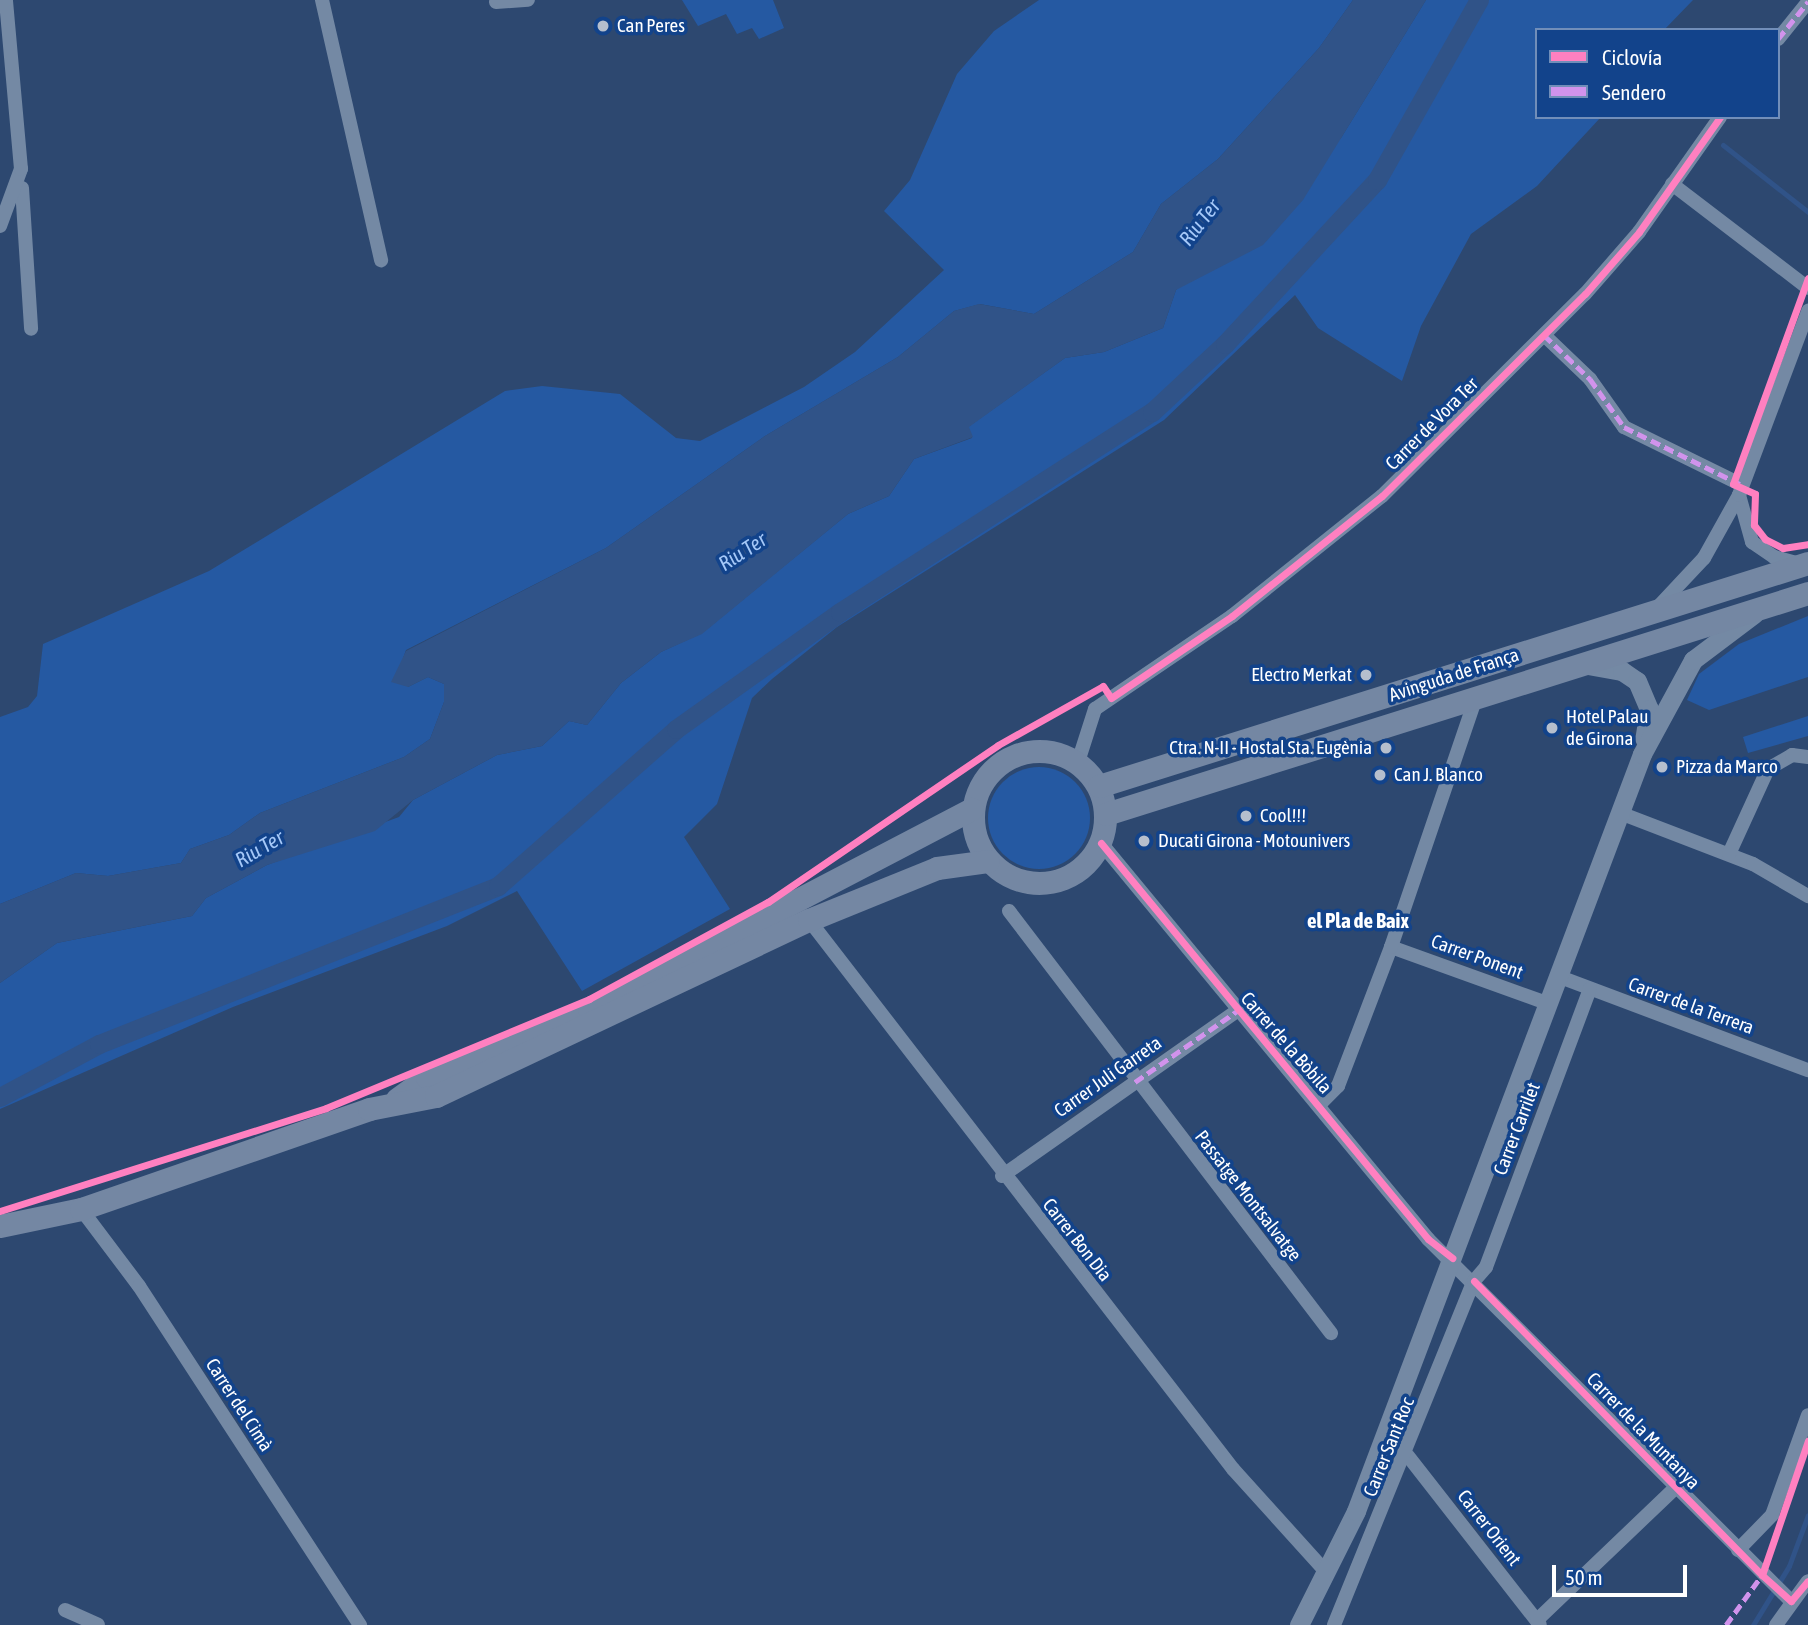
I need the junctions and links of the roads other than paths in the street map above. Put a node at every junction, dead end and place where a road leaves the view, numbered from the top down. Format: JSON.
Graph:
{"nodes":[{"id":1,"x":6,"y":0,"type":"edge"},
{"id":2,"x":322,"y":0,"type":"edge"},
{"id":3,"x":528,"y":0,"type":"edge"},
{"id":4,"x":496,"y":2,"type":"dead end"},
{"id":5,"x":1808,"y":2,"type":"edge"},
{"id":6,"x":1780,"y":37,"type":"edge"},
{"id":7,"x":1719,"y":119,"type":"edge"},
{"id":8,"x":21,"y":169,"type":"junction"},
{"id":9,"x":1672,"y":184,"type":"junction"},
{"id":10,"x":0,"y":226,"type":"edge"},
{"id":11,"x":381,"y":260,"type":"dead end"},
{"id":12,"x":1808,"y":288,"type":"edge"},
{"id":13,"x":1808,"y":310,"type":"edge"},
{"id":14,"x":31,"y":329,"type":"dead end"},
{"id":15,"x":1544,"y":335,"type":"junction"},
{"id":16,"x":1740,"y":490,"type":"junction"},
{"id":17,"x":1806,"y":564,"type":"edge"},
{"id":18,"x":1808,"y":593,"type":"edge"},
{"id":19,"x":1764,"y":607,"type":"junction"},
{"id":20,"x":1655,"y":610,"type":"junction"},
{"id":21,"x":1577,"y":663,"type":"junction"},
{"id":22,"x":1477,"y":695,"type":"junction"},
{"id":23,"x":1643,"y":754,"type":"junction"},
{"id":24,"x":1808,"y":757,"type":"edge"},
{"id":25,"x":1078,"y":762,"type":"junction"},
{"id":26,"x":1099,"y":786,"type":"junction"},
{"id":27,"x":972,"y":809,"type":"junction"},
{"id":28,"x":1620,"y":813,"type":"junction"},
{"id":29,"x":1106,"y":814,"type":"junction"},
{"id":30,"x":1101,"y":843,"type":"junction"},
{"id":31,"x":1730,"y":855,"type":"junction"},
{"id":32,"x":988,"y":860,"type":"junction"},
{"id":33,"x":1808,"y":896,"type":"edge"},
{"id":34,"x":1009,"y":911,"type":"dead end"},
{"id":35,"x":808,"y":920,"type":"junction"},
{"id":36,"x":1391,"y":947,"type":"junction"},
{"id":37,"x":1560,"y":977,"type":"junction"},
{"id":38,"x":1590,"y":989,"type":"junction"},
{"id":39,"x":1549,"y":1004,"type":"junction"},
{"id":40,"x":1237,"y":1011,"type":"junction"},
{"id":41,"x":1808,"y":1070,"type":"edge"},
{"id":42,"x":1135,"y":1082,"type":"junction"},
{"id":43,"x":391,"y":1103,"type":"junction"},
{"id":44,"x":1319,"y":1105,"type":"junction"},
{"id":45,"x":1002,"y":1175,"type":"junction"},
{"id":46,"x":81,"y":1209,"type":"junction"},
{"id":47,"x":0,"y":1226,"type":"edge"},
{"id":48,"x":1452,"y":1258,"type":"junction"},
{"id":49,"x":1474,"y":1281,"type":"junction"},
{"id":50,"x":1331,"y":1333,"type":"dead end"},
{"id":51,"x":1808,"y":1415,"type":"edge"},
{"id":52,"x":1408,"y":1456,"type":"junction"},
{"id":53,"x":1676,"y":1487,"type":"junction"},
{"id":54,"x":1738,"y":1550,"type":"junction"},
{"id":55,"x":1327,"y":1573,"type":"junction"},
{"id":56,"x":1808,"y":1581,"type":"edge"},
{"id":57,"x":1791,"y":1601,"type":"junction"},
{"id":58,"x":65,"y":1610,"type":"dead end"},
{"id":59,"x":1539,"y":1623,"type":"edge"},
{"id":60,"x":98,"y":1625,"type":"edge"},
{"id":61,"x":360,"y":1625,"type":"edge"},
{"id":62,"x":1299,"y":1625,"type":"edge"},
{"id":63,"x":1334,"y":1625,"type":"edge"},
{"id":64,"x":1776,"y":1625,"type":"edge"}],
"edges":[{"from":1,"to":8,"type":"street"},
{"from":2,"to":11,"type":"street"},
{"from":3,"to":4,"type":"street"},
{"from":5,"to":6,"type":"street"},
{"from":7,"to":9,"type":"street","name":"Carrer de Vora Ter"},
{"from":8,"to":10,"type":"street"},
{"from":8,"to":14,"type":"street"},
{"from":9,"to":12,"type":"street"},
{"from":9,"to":15,"type":"street","name":"Carrer de Vora Ter"},
{"from":13,"to":16,"type":"street"},
{"from":15,"to":16,"type":"street"},
{"from":15,"to":25,"type":"street","name":"Carrer de Vora Ter"},
{"from":16,"to":17,"type":"street"},
{"from":16,"to":20,"type":"street"},
{"from":17,"to":20,"type":"main road","name":"Avinguda de França"},
{"from":18,"to":19,"type":"main road","name":"Avinguda de França"},
{"from":19,"to":21,"type":"main road","name":"Avinguda de França"},
{"from":19,"to":23,"type":"street"},
{"from":20,"to":26,"type":"main road","name":"Avinguda de França"},
{"from":21,"to":22,"type":"main road","name":"Avinguda de França"},
{"from":21,"to":23,"type":"street"},
{"from":22,"to":29,"type":"main road","name":"Avinguda de França"},
{"from":22,"to":36,"type":"street"},
{"from":23,"to":28,"type":"street"},
{"from":24,"to":31,"type":"street"},
{"from":25,"to":26,"type":"main road"},
{"from":25,"to":27,"type":"main road"},
{"from":26,"to":29,"type":"main road"},
{"from":27,"to":32,"type":"main road"},
{"from":27,"to":43,"type":"main road"},
{"from":28,"to":31,"type":"street"},
{"from":28,"to":37,"type":"street"},
{"from":29,"to":30,"type":"main road"},
{"from":30,"to":32,"type":"main road"},
{"from":30,"to":40,"type":"street","name":"Carrer de la Bòbila"},
{"from":31,"to":33,"type":"street"},
{"from":32,"to":35,"type":"main road"},
{"from":34,"to":42,"type":"street","name":"Passatge Montsalvatge"},
{"from":35,"to":43,"type":"main road"},
{"from":35,"to":45,"type":"street","name":"Carrer Bon Dia"},
{"from":36,"to":39,"type":"street","name":"Carrer Ponent"},
{"from":36,"to":44,"type":"street"},
{"from":37,"to":38,"type":"street","name":"Carrer de la Terrera"},
{"from":37,"to":39,"type":"street"},
{"from":38,"to":41,"type":"street","name":"Carrer de la Terrera"},
{"from":38,"to":49,"type":"street","name":"Carrer Carrilet"},
{"from":39,"to":48,"type":"street"},
{"from":40,"to":42,"type":"street","name":"Carrer Juli Garreta"},
{"from":40,"to":44,"type":"street","name":"Carrer de la Bòbila"},
{"from":42,"to":45,"type":"street","name":"Carrer Juli Garreta"},
{"from":42,"to":50,"type":"street","name":"Passatge Montsalvatge"},
{"from":43,"to":46,"type":"main road"},
{"from":44,"to":48,"type":"street","name":"Carrer de la Bòbila"},
{"from":45,"to":55,"type":"street","name":"Carrer Bon Dia"},
{"from":46,"to":47,"type":"main road"},
{"from":46,"to":61,"type":"street","name":"Carrer del Cimà"},
{"from":48,"to":49,"type":"street","name":"Carrer de la Muntanya"},
{"from":48,"to":55,"type":"street"},
{"from":49,"to":52,"type":"street","name":"Carrer Sant Roc"},
{"from":49,"to":53,"type":"street","name":"Carrer de la Muntanya"},
{"from":51,"to":54,"type":"street"},
{"from":52,"to":59,"type":"street","name":"Carrer Orient"},
{"from":52,"to":63,"type":"street","name":"Carrer Sant Roc"},
{"from":53,"to":54,"type":"street","name":"Carrer de la Muntanya"},
{"from":53,"to":59,"type":"street"},
{"from":54,"to":57,"type":"street","name":"Carrer de la Muntanya"},
{"from":55,"to":62,"type":"street"},
{"from":56,"to":57,"type":"street"},
{"from":57,"to":64,"type":"street"},
{"from":58,"to":60,"type":"street"}]}
